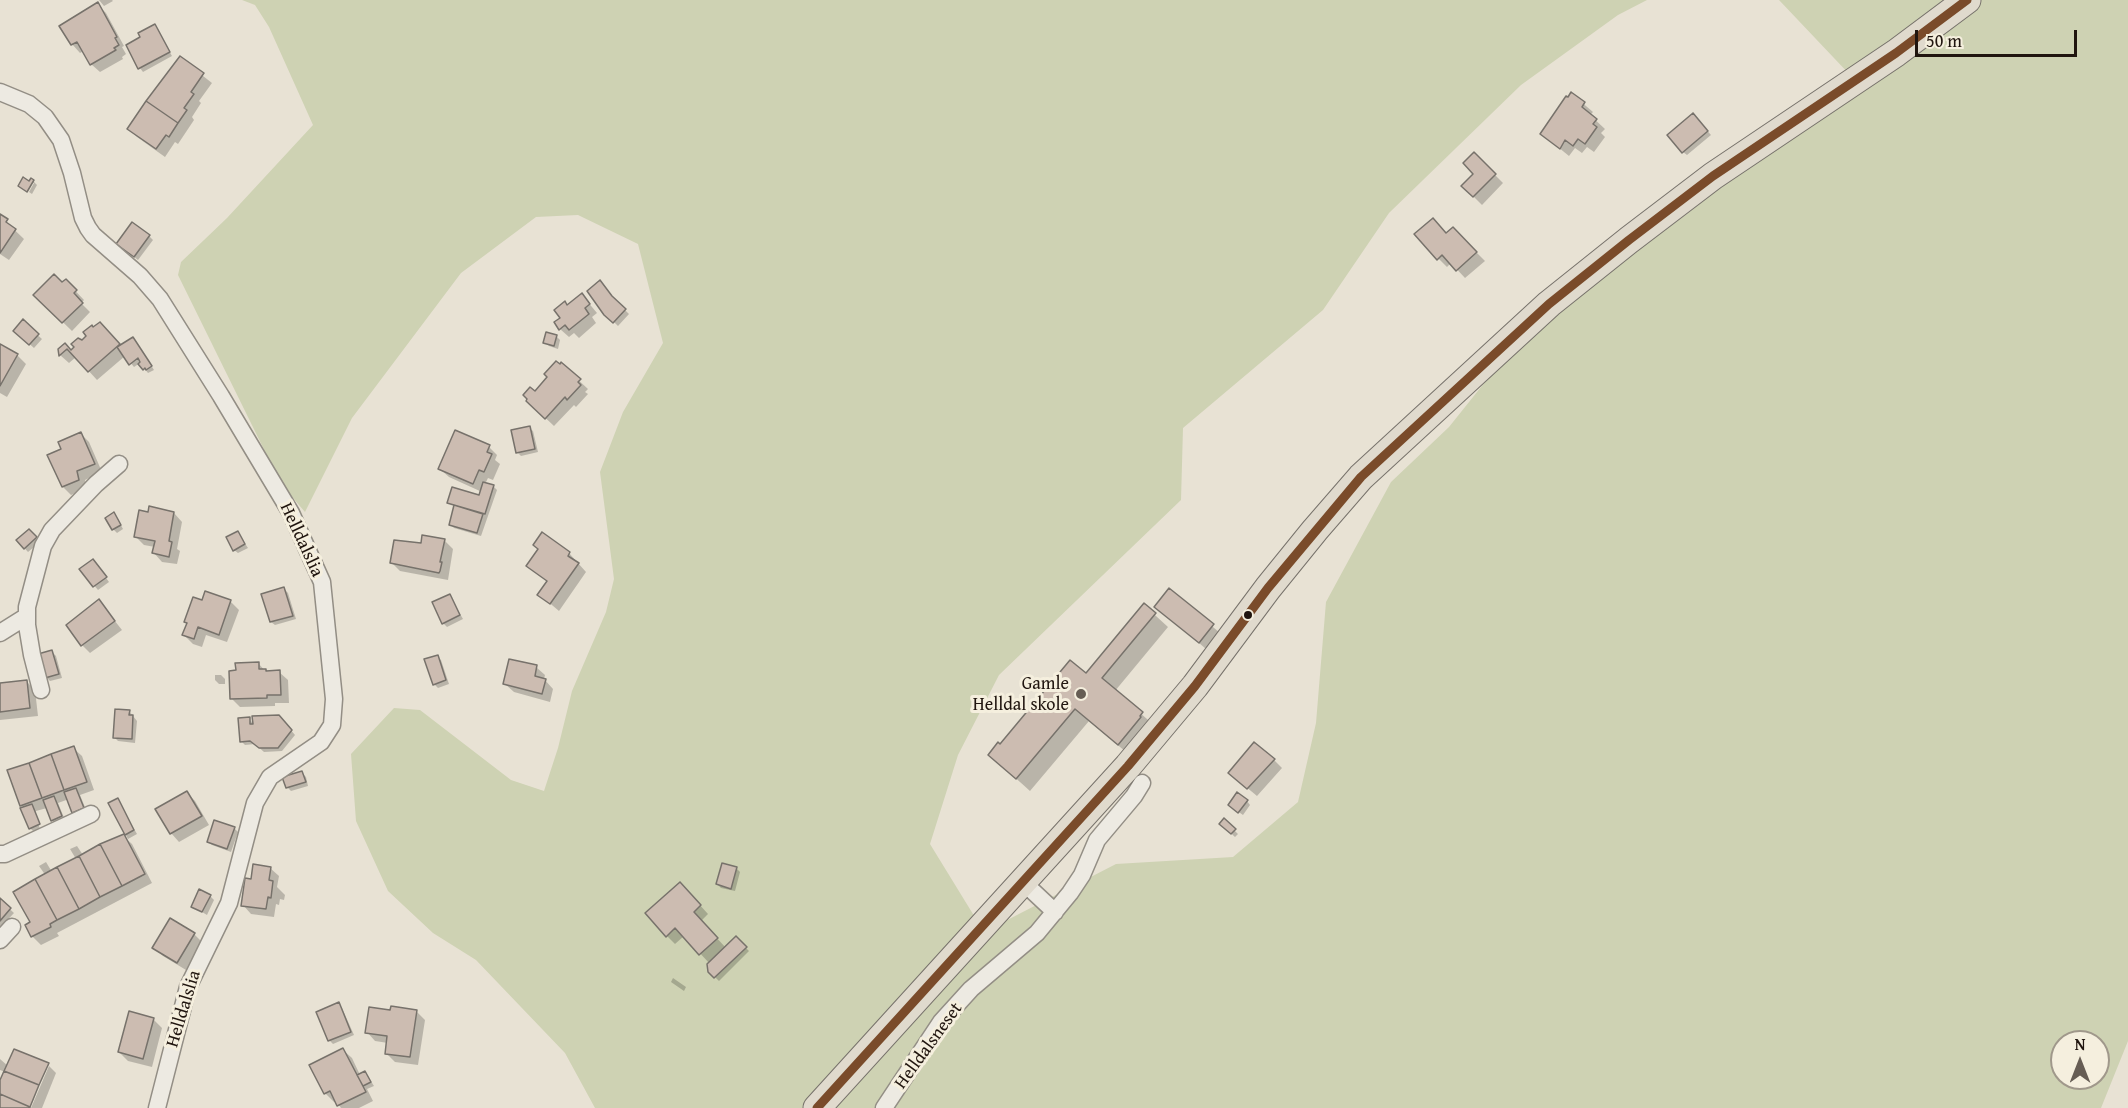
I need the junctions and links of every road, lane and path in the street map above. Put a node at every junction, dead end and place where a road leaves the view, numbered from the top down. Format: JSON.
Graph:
{"nodes":[{"id":1,"x":1967,"y":0,"type":"edge"},
{"id":2,"x":0,"y":92,"type":"edge"},
{"id":3,"x":119,"y":464,"type":"dead end"},
{"id":4,"x":27,"y":616,"type":"junction"},
{"id":5,"x":0,"y":633,"type":"edge"},
{"id":6,"x":41,"y":690,"type":"dead end"},
{"id":7,"x":1142,"y":783,"type":"dead end"},
{"id":8,"x":91,"y":814,"type":"dead end"},
{"id":9,"x":0,"y":854,"type":"edge"},
{"id":10,"x":1023,"y":882,"type":"junction"},
{"id":11,"x":1055,"y":912,"type":"junction"},
{"id":12,"x":12,"y":927,"type":"dead end"},
{"id":13,"x":0,"y":940,"type":"edge"},
{"id":14,"x":157,"y":1108,"type":"edge"},
{"id":15,"x":818,"y":1108,"type":"edge"},
{"id":16,"x":884,"y":1108,"type":"edge"}],
"edges":[{"from":1,"to":10,"type":"main road"},
{"from":2,"to":14,"type":"street","name":"Helldalslia"},
{"from":3,"to":4,"type":"street"},
{"from":4,"to":5,"type":"street"},
{"from":4,"to":6,"type":"street"},
{"from":7,"to":11,"type":"street","name":"Helldalsneset"},
{"from":8,"to":9,"type":"street"},
{"from":10,"to":11,"type":"street"},
{"from":10,"to":15,"type":"main road"},
{"from":11,"to":16,"type":"street","name":"Helldalsneset"},
{"from":12,"to":13,"type":"street"}]}
